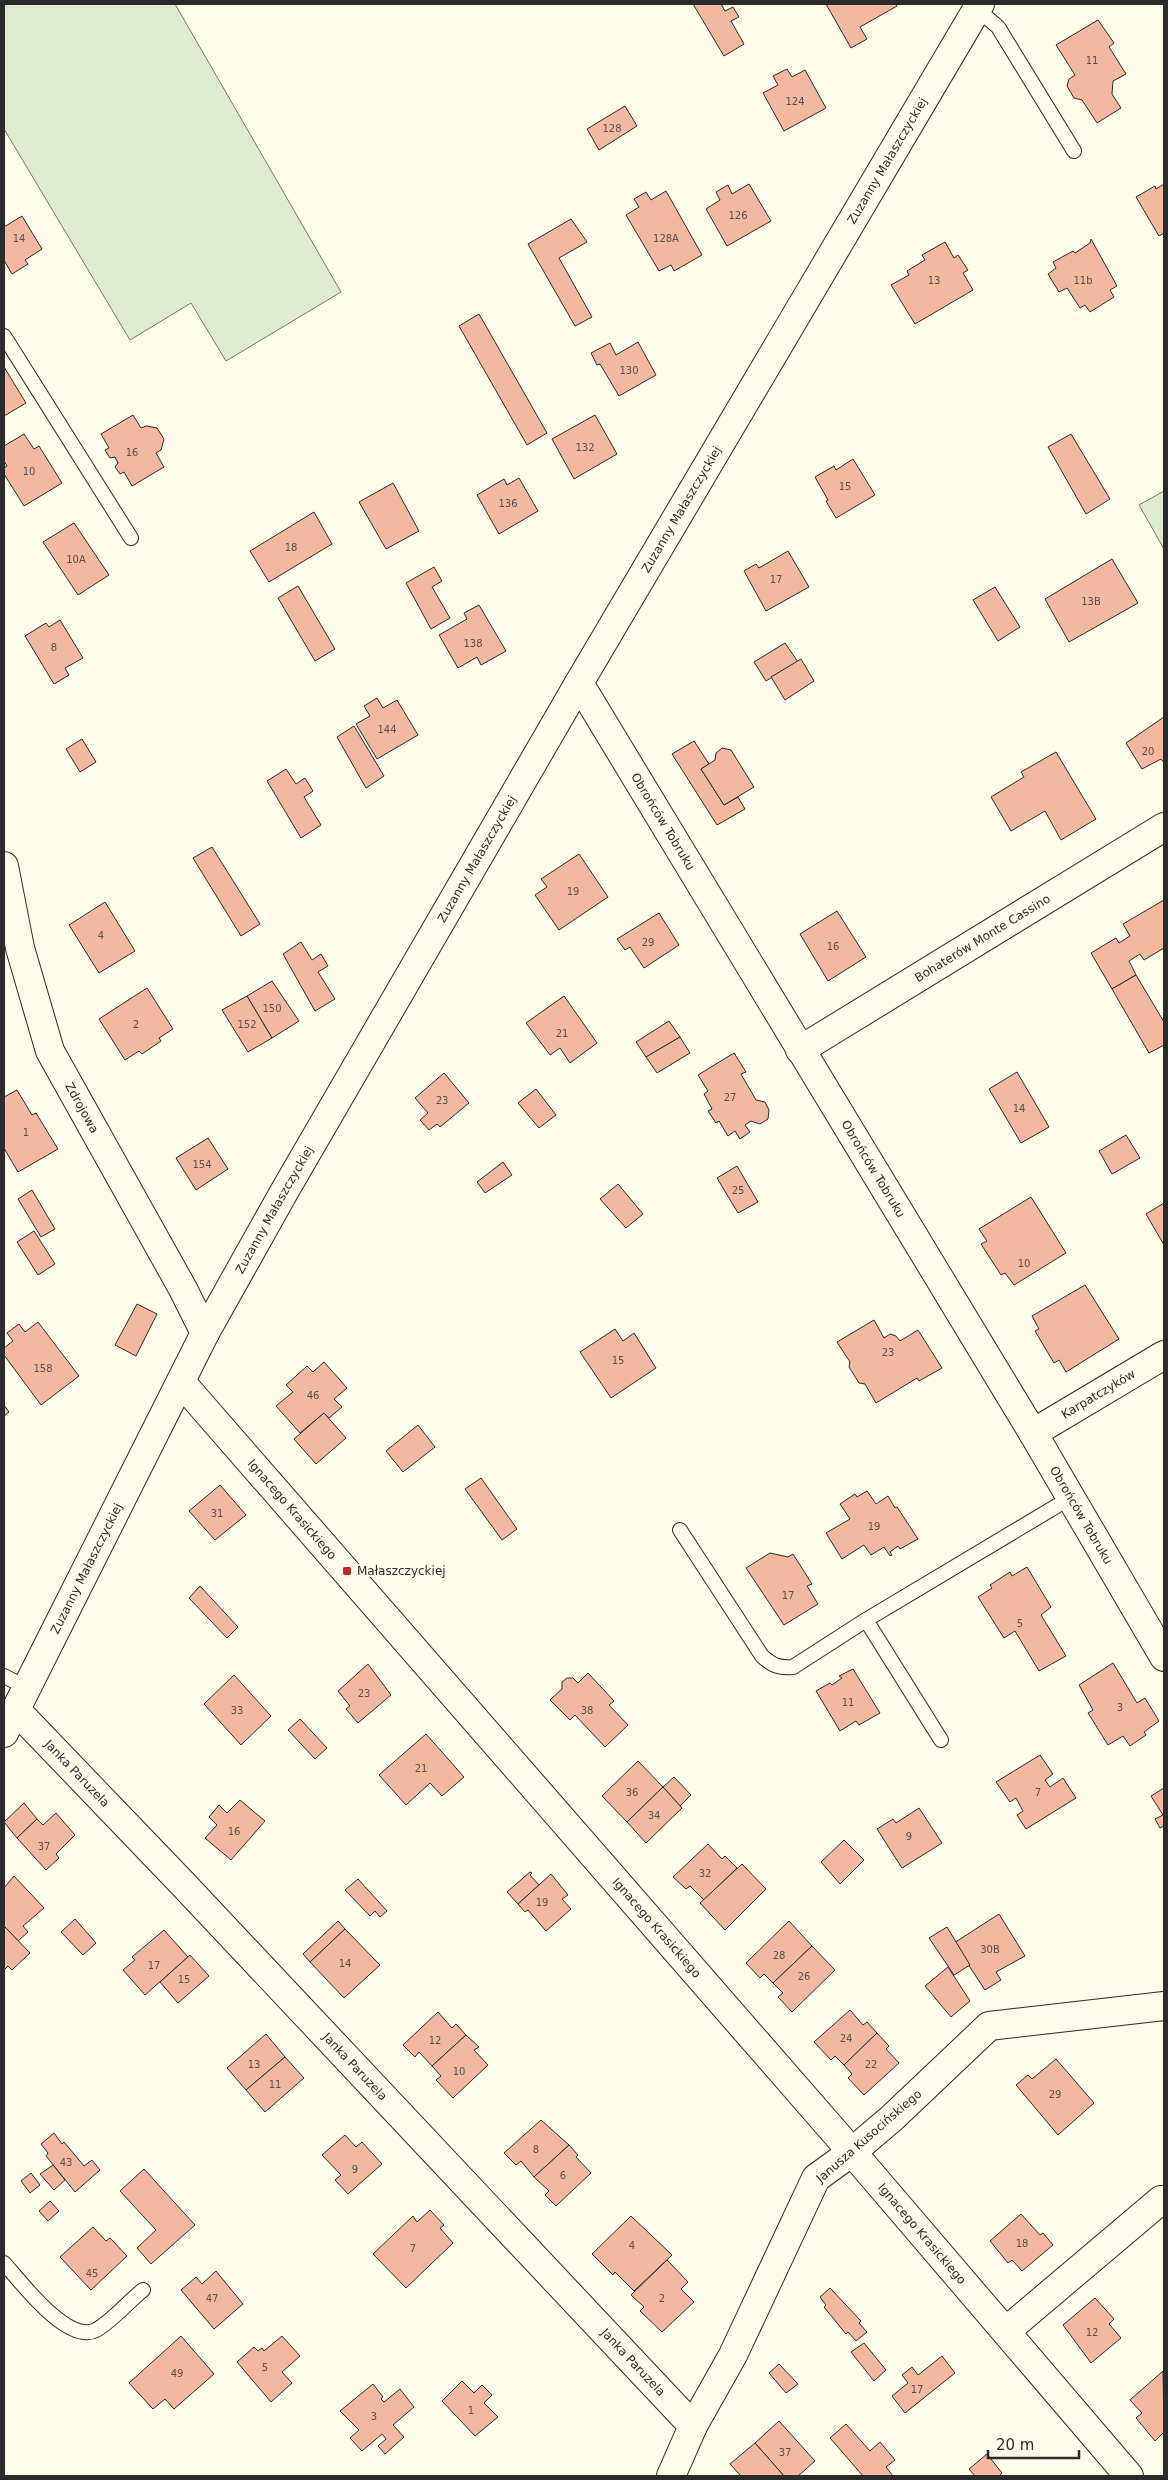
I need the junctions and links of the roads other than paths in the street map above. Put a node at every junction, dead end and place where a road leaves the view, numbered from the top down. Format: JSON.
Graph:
{"nodes":[{"id":1,"x":979,"y":6,"type":"edge"},
{"id":2,"x":1074,"y":151,"type":"dead end"},
{"id":3,"x":4,"y":336,"type":"edge"},
{"id":4,"x":130,"y":538,"type":"dead end"},
{"id":5,"x":579,"y":683,"type":"junction"},
{"id":6,"x":1164,"y":827,"type":"edge"},
{"id":7,"x":4,"y":866,"type":"edge"},
{"id":8,"x":800,"y":1050,"type":"junction"},
{"id":9,"x":205,"y":1333,"type":"junction"},
{"id":10,"x":1164,"y":1355,"type":"edge"},
{"id":11,"x":181,"y":1382,"type":"junction"},
{"id":12,"x":1033,"y":1433,"type":"junction"},
{"id":13,"x":1070,"y":1498,"type":"junction"},
{"id":14,"x":680,"y":1530,"type":"dead end"},
{"id":15,"x":866,"y":1620,"type":"junction"},
{"id":16,"x":1164,"y":1656,"type":"edge"},
{"id":17,"x":13,"y":1702,"type":"edge"},
{"id":18,"x":941,"y":1740,"type":"dead end"},
{"id":19,"x":1164,"y":2006,"type":"edge"},
{"id":20,"x":852,"y":2152,"type":"junction"},
{"id":21,"x":1161,"y":2200,"type":"dead end"},
{"id":22,"x":4,"y":2263,"type":"edge"},
{"id":23,"x":143,"y":2290,"type":"dead end"},
{"id":24,"x":1006,"y":2331,"type":"junction"},
{"id":25,"x":693,"y":2426,"type":"junction"},
{"id":26,"x":671,"y":2476,"type":"edge"},
{"id":27,"x":1129,"y":2476,"type":"edge"}],
"edges":[{"from":1,"to":2,"type":"lane"},
{"from":1,"to":5,"type":"street","name":"Zuzanny Małaszczyckiej"},
{"from":3,"to":4,"type":"lane"},
{"from":5,"to":8,"type":"street","name":"Obrońców Tobruku"},
{"from":5,"to":9,"type":"street","name":"Zuzanny Małaszczyckiej"},
{"from":6,"to":8,"type":"street","name":"Bohaterów Monte Cassino"},
{"from":7,"to":9,"type":"street","name":"Zdrojowa"},
{"from":8,"to":12,"type":"street","name":"Obrońców Tobruku"},
{"from":9,"to":11,"type":"street","name":"Zuzanny Małaszczyckiej"},
{"from":10,"to":12,"type":"street","name":"Karpatczyków"},
{"from":11,"to":17,"type":"street","name":"Zuzanny Małaszczyckiej"},
{"from":11,"to":20,"type":"street","name":"Ignacego Krasickiego"},
{"from":12,"to":13,"type":"street","name":"Obrońców Tobruku"},
{"from":13,"to":15,"type":"lane"},
{"from":13,"to":16,"type":"street","name":"Obrońców Tobruku"},
{"from":14,"to":15,"type":"lane"},
{"from":15,"to":18,"type":"lane"},
{"from":17,"to":25,"type":"street","name":"Janka Paruzela"},
{"from":19,"to":20,"type":"street","name":"Janusza Kusocińskiego"},
{"from":20,"to":24,"type":"street","name":"Ignacego Krasickiego"},
{"from":20,"to":25,"type":"street","name":"Janusza Kusocińskiego"},
{"from":21,"to":24,"type":"street"},
{"from":22,"to":23,"type":"lane"},
{"from":24,"to":27,"type":"street","name":"Ignacego Krasickiego"},
{"from":25,"to":26,"type":"street","name":"Janusza Kusocińskiego"}]}
